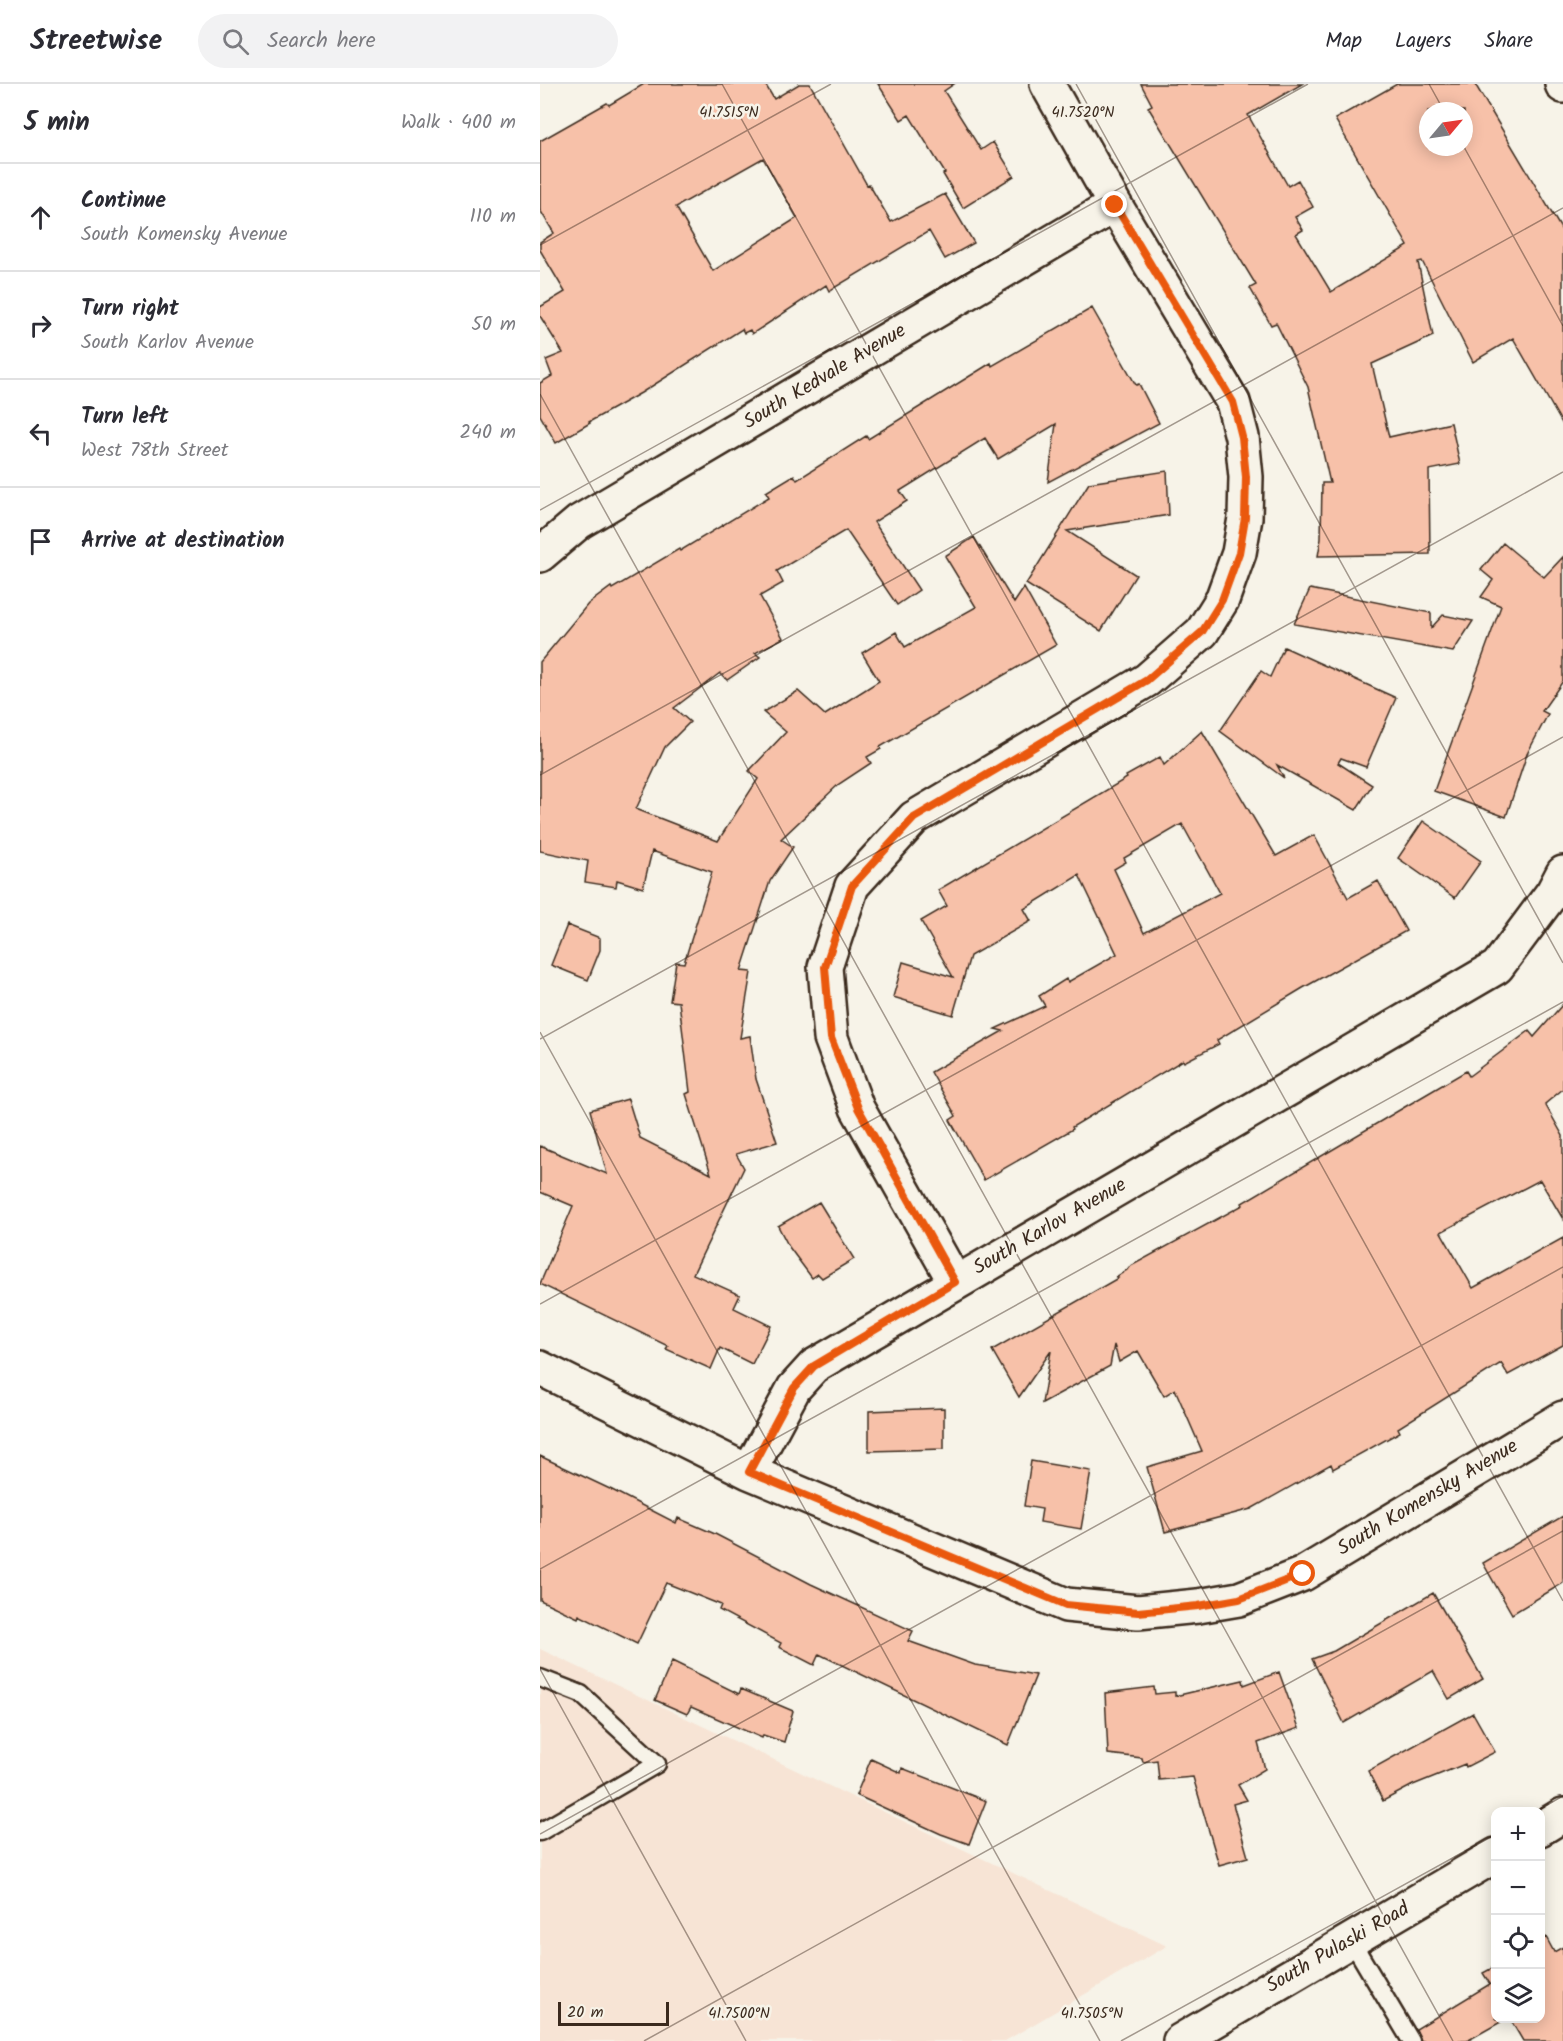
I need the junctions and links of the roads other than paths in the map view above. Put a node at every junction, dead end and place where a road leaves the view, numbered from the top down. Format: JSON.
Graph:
{"nodes":[{"id":1,"x":1047,"y":84,"type":"edge"},
{"id":2,"x":1115,"y":205,"type":"junction"},
{"id":3,"x":540,"y":555,"type":"edge"},
{"id":4,"x":1563,"y":873,"type":"edge"},
{"id":5,"x":955,"y":1282,"type":"junction"},
{"id":6,"x":540,"y":1368,"type":"edge"},
{"id":7,"x":1563,"y":1418,"type":"edge"},
{"id":8,"x":749,"y":1472,"type":"junction"},
{"id":9,"x":540,"y":1678,"type":"edge"},
{"id":10,"x":1563,"y":1815,"type":"edge"},
{"id":11,"x":1545,"y":1826,"type":"edge"},
{"id":12,"x":540,"y":1832,"type":"edge"},
{"id":13,"x":1491,"y":1858,"type":"edge"},
{"id":14,"x":1351,"y":1940,"type":"junction"},
{"id":15,"x":1180,"y":2041,"type":"edge"},
{"id":16,"x":1411,"y":2041,"type":"edge"}],
"edges":[{"from":1,"to":2,"type":"street"},
{"from":2,"to":3,"type":"street","name":"South Kedvale Avenue"},
{"from":2,"to":5,"type":"street"},
{"from":4,"to":5,"type":"street","name":"South Karlov Avenue"},
{"from":5,"to":8,"type":"street","name":"South Karlov Avenue"},
{"from":6,"to":8,"type":"street"},
{"from":7,"to":8,"type":"street","name":"South Komensky Avenue"},
{"from":9,"to":12,"type":"lane"},
{"from":10,"to":11,"type":"street"},
{"from":13,"to":14,"type":"street","name":"South Pulaski Road"},
{"from":14,"to":15,"type":"street","name":"South Pulaski Road"},
{"from":14,"to":16,"type":"lane"}]}
